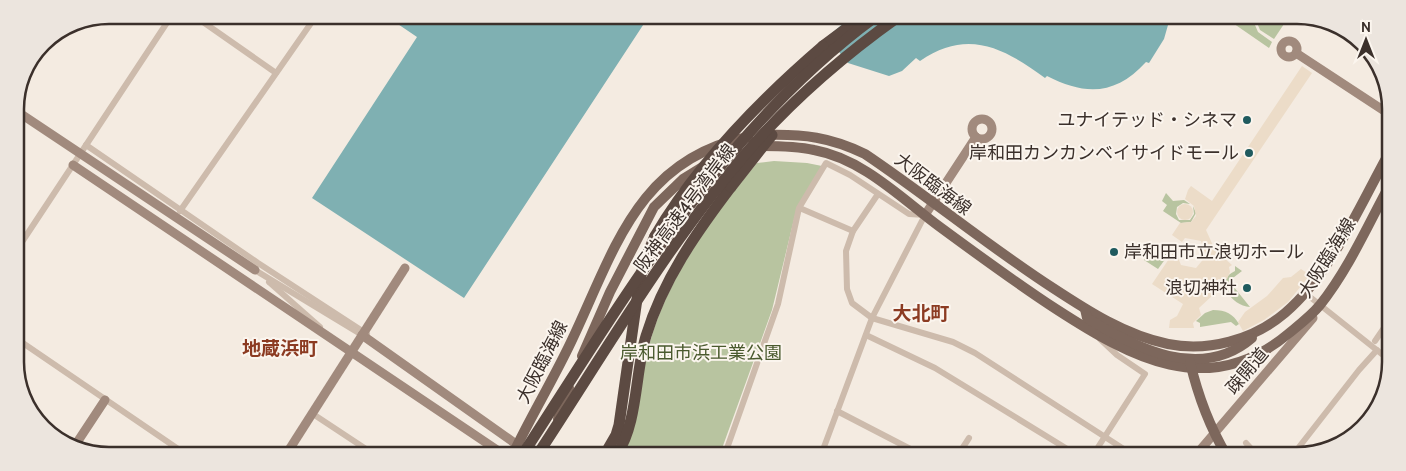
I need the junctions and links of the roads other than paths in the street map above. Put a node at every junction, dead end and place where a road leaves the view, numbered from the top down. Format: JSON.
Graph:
{"nodes":[{"id":1,"x":166,"y":24,"type":"edge"},
{"id":2,"x":206,"y":24,"type":"edge"},
{"id":3,"x":310,"y":24,"type":"edge"},
{"id":4,"x":853,"y":24,"type":"edge"},
{"id":5,"x":866,"y":24,"type":"edge"},
{"id":6,"x":889,"y":24,"type":"edge"},
{"id":7,"x":1296,"y":53,"type":"dead end"},
{"id":8,"x":841,"y":60,"type":"junction"},
{"id":9,"x":276,"y":73,"type":"junction"},
{"id":10,"x":1382,"y":109,"type":"edge"},
{"id":11,"x":24,"y":116,"type":"edge"},
{"id":12,"x":976,"y":137,"type":"dead end"},
{"id":13,"x":86,"y":145,"type":"junction"},
{"id":14,"x":73,"y":165,"type":"junction"},
{"id":15,"x":1382,"y":166,"type":"edge"},
{"id":16,"x":878,"y":194,"type":"junction"},
{"id":17,"x":1382,"y":198,"type":"edge"},
{"id":18,"x":932,"y":203,"type":"junction"},
{"id":19,"x":802,"y":209,"type":"dead end"},
{"id":20,"x":180,"y":211,"type":"junction"},
{"id":21,"x":925,"y":215,"type":"junction"},
{"id":22,"x":853,"y":231,"type":"junction"},
{"id":23,"x":24,"y":239,"type":"edge"},
{"id":24,"x":405,"y":268,"type":"dead end"},
{"id":25,"x":255,"y":270,"type":"junction"},
{"id":26,"x":1305,"y":293,"type":"junction"},
{"id":27,"x":1320,"y":304,"type":"junction"},
{"id":28,"x":1084,"y":309,"type":"junction"},
{"id":29,"x":872,"y":318,"type":"junction"},
{"id":30,"x":1260,"y":331,"type":"junction"},
{"id":31,"x":1382,"y":331,"type":"edge"},
{"id":32,"x":363,"y":333,"type":"junction"},
{"id":33,"x":866,"y":335,"type":"junction"},
{"id":34,"x":1098,"y":336,"type":"junction"},
{"id":35,"x":334,"y":339,"type":"junction"},
{"id":36,"x":1375,"y":341,"type":"dead end"},
{"id":37,"x":24,"y":344,"type":"edge"},
{"id":38,"x":1377,"y":350,"type":"junction"},
{"id":39,"x":352,"y":351,"type":"junction"},
{"id":40,"x":1382,"y":354,"type":"edge"},
{"id":41,"x":1190,"y":364,"type":"junction"},
{"id":42,"x":105,"y":400,"type":"junction"},
{"id":43,"x":837,"y":411,"type":"junction"},
{"id":44,"x":313,"y":414,"type":"junction"},
{"id":45,"x":1105,"y":435,"type":"junction"},
{"id":46,"x":1215,"y":435,"type":"junction"},
{"id":47,"x":969,"y":438,"type":"dead end"},
{"id":48,"x":78,"y":441,"type":"edge"},
{"id":49,"x":1246,"y":443,"type":"dead end"},
{"id":50,"x":175,"y":447,"type":"edge"},
{"id":51,"x":290,"y":447,"type":"edge"},
{"id":52,"x":362,"y":447,"type":"edge"},
{"id":53,"x":493,"y":447,"type":"edge"},
{"id":54,"x":517,"y":447,"type":"edge"},
{"id":55,"x":521,"y":447,"type":"edge"},
{"id":56,"x":521,"y":447,"type":"edge"},
{"id":57,"x":543,"y":447,"type":"edge"},
{"id":58,"x":544,"y":447,"type":"edge"},
{"id":59,"x":609,"y":447,"type":"edge"},
{"id":60,"x":620,"y":447,"type":"edge"},
{"id":61,"x":727,"y":447,"type":"edge"},
{"id":62,"x":824,"y":447,"type":"edge"},
{"id":63,"x":907,"y":447,"type":"edge"},
{"id":64,"x":963,"y":447,"type":"edge"},
{"id":65,"x":1064,"y":447,"type":"edge"},
{"id":66,"x":1098,"y":447,"type":"edge"},
{"id":67,"x":1122,"y":447,"type":"edge"},
{"id":68,"x":1204,"y":447,"type":"edge"},
{"id":69,"x":1222,"y":447,"type":"edge"},
{"id":70,"x":1250,"y":447,"type":"edge"},
{"id":71,"x":1299,"y":447,"type":"edge"}],
"edges":[{"from":1,"to":13,"type":"street"},
{"from":2,"to":9,"type":"street"},
{"from":3,"to":9,"type":"street"},
{"from":4,"to":59,"type":"highway","bridge":true},
{"from":5,"to":55,"type":"highway","name":"阪神高速4号湾岸線","bridge":true},
{"from":6,"to":8,"type":"highway","name":"阪神高速4号湾岸線","bridge":true},
{"from":7,"to":10,"type":"street"},
{"from":8,"to":58,"type":"highway","name":"阪神高速4号湾岸線","bridge":true},
{"from":8,"to":60,"type":"highway","bridge":true},
{"from":9,"to":20,"type":"street"},
{"from":11,"to":25,"type":"street","bridge":true},
{"from":12,"to":18,"type":"street"},
{"from":13,"to":14,"type":"street"},
{"from":13,"to":20,"type":"street"},
{"from":14,"to":23,"type":"street"},
{"from":14,"to":35,"type":"street"},
{"from":15,"to":26,"type":"main road","name":"大阪臨海線"},
{"from":16,"to":21,"type":"street"},
{"from":16,"to":22,"type":"street"},
{"from":16,"to":61,"type":"street"},
{"from":17,"to":27,"type":"main road","name":"大阪臨海線"},
{"from":18,"to":21,"type":"street"},
{"from":18,"to":28,"type":"main road","name":"大阪臨海線"},
{"from":18,"to":56,"type":"main road","name":"大阪臨海線"},
{"from":19,"to":22,"type":"street"},
{"from":20,"to":32,"type":"street"},
{"from":21,"to":29,"type":"street"},
{"from":21,"to":34,"type":"main road","name":"大阪臨海線"},
{"from":21,"to":57,"type":"main road","name":"大阪臨海線"},
{"from":22,"to":29,"type":"street"},
{"from":24,"to":32,"type":"street"},
{"from":25,"to":32,"type":"street"},
{"from":25,"to":35,"type":"street"},
{"from":26,"to":27,"type":"street"},
{"from":26,"to":30,"type":"main road","name":"大阪臨海線"},
{"from":27,"to":38,"type":"street"},
{"from":27,"to":41,"type":"main road","name":"大阪臨海線"},
{"from":27,"to":46,"type":"street","name":"疎開道"},
{"from":28,"to":30,"type":"main road","name":"大阪臨海線"},
{"from":28,"to":41,"type":"main road"},
{"from":29,"to":33,"type":"street"},
{"from":29,"to":45,"type":"street"},
{"from":30,"to":41,"type":"main road"},
{"from":31,"to":36,"type":"street"},
{"from":32,"to":39,"type":"street"},
{"from":32,"to":54,"type":"street"},
{"from":33,"to":43,"type":"street"},
{"from":33,"to":65,"type":"street"},
{"from":34,"to":41,"type":"main road","name":"大阪臨海線"},
{"from":34,"to":45,"type":"street"},
{"from":35,"to":39,"type":"street"},
{"from":37,"to":42,"type":"street"},
{"from":38,"to":40,"type":"street"},
{"from":38,"to":71,"type":"street"},
{"from":39,"to":44,"type":"street"},
{"from":39,"to":53,"type":"street"},
{"from":41,"to":46,"type":"main road"},
{"from":42,"to":48,"type":"street"},
{"from":42,"to":50,"type":"street"},
{"from":43,"to":62,"type":"street"},
{"from":43,"to":63,"type":"street"},
{"from":44,"to":51,"type":"street"},
{"from":44,"to":52,"type":"street"},
{"from":45,"to":66,"type":"street"},
{"from":45,"to":67,"type":"street"},
{"from":46,"to":68,"type":"street","name":"疎開道"},
{"from":46,"to":69,"type":"main road"},
{"from":47,"to":64,"type":"street"},
{"from":49,"to":70,"type":"street"}]}
